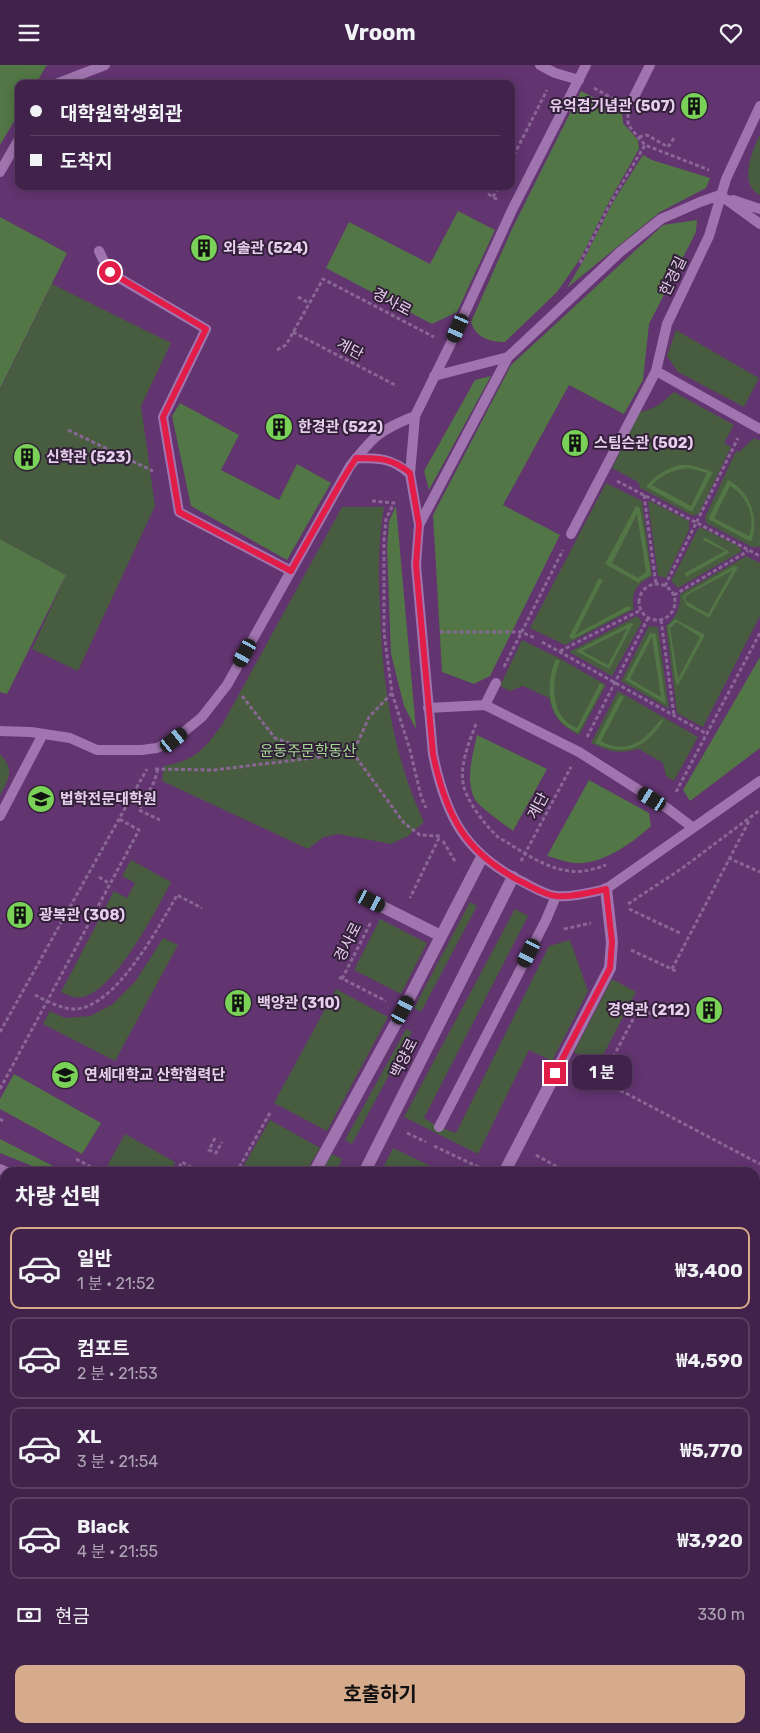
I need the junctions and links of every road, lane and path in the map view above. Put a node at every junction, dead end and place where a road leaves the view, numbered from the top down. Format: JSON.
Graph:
{"nodes":[{"id":1,"x":105,"y":65,"type":"edge"},
{"id":2,"x":540,"y":65,"type":"edge"},
{"id":3,"x":586,"y":65,"type":"edge"},
{"id":4,"x":650,"y":65,"type":"edge"},
{"id":5,"x":555,"y":73,"type":"junction"},
{"id":6,"x":66,"y":80,"type":"edge"},
{"id":7,"x":579,"y":80,"type":"junction"},
{"id":8,"x":634,"y":97,"type":"dead end"},
{"id":9,"x":620,"y":102,"type":"dead end"},
{"id":10,"x":760,"y":106,"type":"edge"},
{"id":11,"x":628,"y":125,"type":"dead end"},
{"id":12,"x":638,"y":137,"type":"junction"},
{"id":13,"x":674,"y":138,"type":"dead end"},
{"id":14,"x":645,"y":145,"type":"junction"},
{"id":15,"x":15,"y":146,"type":"edge"},
{"id":16,"x":515,"y":153,"type":"edge"},
{"id":17,"x":703,"y":167,"type":"dead end"},
{"id":18,"x":0,"y":172,"type":"edge"},
{"id":19,"x":497,"y":190,"type":"edge"},
{"id":20,"x":488,"y":194,"type":"dead end"},
{"id":21,"x":720,"y":195,"type":"junction"},
{"id":22,"x":760,"y":209,"type":"edge"},
{"id":23,"x":760,"y":224,"type":"edge"},
{"id":24,"x":99,"y":251,"type":"dead end"},
{"id":25,"x":575,"y":271,"type":"dead end"},
{"id":26,"x":298,"y":297,"type":"dead end"},
{"id":27,"x":309,"y":303,"type":"junction"},
{"id":28,"x":293,"y":331,"type":"junction"},
{"id":29,"x":450,"y":345,"type":"junction"},
{"id":30,"x":277,"y":350,"type":"dead end"},
{"id":31,"x":508,"y":357,"type":"junction"},
{"id":32,"x":656,"y":371,"type":"junction"},
{"id":33,"x":434,"y":376,"type":"junction"},
{"id":34,"x":397,"y":386,"type":"dead end"},
{"id":35,"x":415,"y":416,"type":"junction"},
{"id":36,"x":760,"y":429,"type":"edge"},
{"id":37,"x":68,"y":430,"type":"dead end"},
{"id":38,"x":736,"y":442,"type":"dead end"},
{"id":39,"x":356,"y":458,"type":"junction"},
{"id":40,"x":410,"y":473,"type":"junction"},
{"id":41,"x":174,"y":482,"type":"junction"},
{"id":42,"x":623,"y":484,"type":"dead end"},
{"id":43,"x":644,"y":495,"type":"junction"},
{"id":44,"x":372,"y":501,"type":"dead end"},
{"id":45,"x":697,"y":522,"type":"junction"},
{"id":46,"x":419,"y":525,"type":"junction"},
{"id":47,"x":571,"y":534,"type":"joint"},
{"id":48,"x":748,"y":550,"type":"junction"},
{"id":49,"x":760,"y":556,"type":"edge"},
{"id":50,"x":291,"y":571,"type":"junction"},
{"id":51,"x":656,"y":584,"type":"junction"},
{"id":52,"x":665,"y":586,"type":"junction"},
{"id":53,"x":674,"y":595,"type":"junction"},
{"id":54,"x":641,"y":610,"type":"junction"},
{"id":55,"x":648,"y":618,"type":"junction"},
{"id":56,"x":661,"y":620,"type":"junction"},
{"id":57,"x":522,"y":631,"type":"junction"},
{"id":58,"x":422,"y":632,"type":"junction"},
{"id":59,"x":760,"y":633,"type":"edge"},
{"id":60,"x":536,"y":638,"type":"dead end"},
{"id":61,"x":542,"y":642,"type":"dead end"},
{"id":62,"x":559,"y":652,"type":"junction"},
{"id":63,"x":501,"y":673,"type":"dead end"},
{"id":64,"x":496,"y":683,"type":"dead end"},
{"id":65,"x":615,"y":683,"type":"junction"},
{"id":66,"x":240,"y":693,"type":"dead end"},
{"id":67,"x":392,"y":693,"type":"junction"},
{"id":68,"x":485,"y":705,"type":"junction"},
{"id":69,"x":428,"y":708,"type":"junction"},
{"id":70,"x":674,"y":716,"type":"junction"},
{"id":71,"x":0,"y":731,"type":"edge"},
{"id":72,"x":43,"y":734,"type":"junction"},
{"id":73,"x":707,"y":734,"type":"junction"},
{"id":74,"x":352,"y":753,"type":"junction"},
{"id":75,"x":579,"y":753,"type":"junction"},
{"id":76,"x":319,"y":757,"type":"junction"},
{"id":77,"x":147,"y":768,"type":"dead end"},
{"id":78,"x":564,"y":781,"type":"dead end"},
{"id":79,"x":760,"y":781,"type":"edge"},
{"id":80,"x":667,"y":808,"type":"junction"},
{"id":81,"x":760,"y":810,"type":"edge"},
{"id":82,"x":428,"y":811,"type":"dead end"},
{"id":83,"x":0,"y":816,"type":"edge"},
{"id":84,"x":119,"y":819,"type":"junction"},
{"id":85,"x":750,"y":819,"type":"junction"},
{"id":86,"x":160,"y":820,"type":"dead end"},
{"id":87,"x":436,"y":827,"type":"dead end"},
{"id":88,"x":692,"y":827,"type":"junction"},
{"id":89,"x":440,"y":836,"type":"junction"},
{"id":90,"x":525,"y":853,"type":"junction"},
{"id":91,"x":482,"y":857,"type":"junction"},
{"id":92,"x":728,"y":857,"type":"junction"},
{"id":93,"x":607,"y":864,"type":"dead end"},
{"id":94,"x":457,"y":865,"type":"dead end"},
{"id":95,"x":760,"y":873,"type":"edge"},
{"id":96,"x":99,"y":877,"type":"dead end"},
{"id":97,"x":513,"y":877,"type":"junction"},
{"id":98,"x":110,"y":884,"type":"junction"},
{"id":99,"x":606,"y":889,"type":"junction"},
{"id":100,"x":556,"y":896,"type":"junction"},
{"id":101,"x":371,"y":901,"type":"dead end"},
{"id":102,"x":202,"y":908,"type":"dead end"},
{"id":103,"x":375,"y":915,"type":"dead end"},
{"id":104,"x":401,"y":916,"type":"junction"},
{"id":105,"x":593,"y":922,"type":"dead end"},
{"id":106,"x":564,"y":929,"type":"dead end"},
{"id":107,"x":682,"y":934,"type":"dead end"},
{"id":108,"x":441,"y":936,"type":"junction"},
{"id":109,"x":628,"y":948,"type":"dead end"},
{"id":110,"x":672,"y":969,"type":"junction"},
{"id":111,"x":678,"y":972,"type":"dead end"},
{"id":112,"x":35,"y":995,"type":"dead end"},
{"id":113,"x":47,"y":1001,"type":"junction"},
{"id":114,"x":389,"y":1002,"type":"dead end"},
{"id":115,"x":656,"y":1016,"type":"dead end"},
{"id":116,"x":0,"y":1032,"type":"edge"},
{"id":117,"x":562,"y":1059,"type":"junction"},
{"id":118,"x":601,"y":1080,"type":"junction"},
{"id":119,"x":0,"y":1089,"type":"edge"},
{"id":120,"x":271,"y":1111,"type":"dead end"},
{"id":121,"x":439,"y":1127,"type":"dead end"},
{"id":122,"x":215,"y":1138,"type":"dead end"},
{"id":123,"x":222,"y":1142,"type":"dead end"},
{"id":124,"x":518,"y":1144,"type":"junction"},
{"id":125,"x":76,"y":1159,"type":"dead end"},
{"id":126,"x":760,"y":1164,"type":"edge"},
{"id":127,"x":91,"y":1167,"type":"edge"},
{"id":128,"x":179,"y":1167,"type":"edge"},
{"id":129,"x":191,"y":1167,"type":"edge"},
{"id":130,"x":239,"y":1167,"type":"edge"},
{"id":131,"x":317,"y":1167,"type":"edge"},
{"id":132,"x":367,"y":1167,"type":"edge"},
{"id":133,"x":507,"y":1167,"type":"edge"},
{"id":134,"x":558,"y":1167,"type":"edge"}],
"edges":[{"from":1,"to":6,"type":"lane"},
{"from":2,"to":5,"type":"lane"},
{"from":3,"to":7,"type":"lane"},
{"from":4,"to":8,"type":"lane"},
{"from":5,"to":7,"type":"lane"},
{"from":5,"to":16,"type":"path"},
{"from":7,"to":9,"type":"path"},
{"from":7,"to":29,"type":"lane"},
{"from":10,"to":21,"type":"lane","name":"한경길"},
{"from":11,"to":12,"type":"path"},
{"from":12,"to":13,"type":"path"},
{"from":12,"to":14,"type":"path"},
{"from":14,"to":17,"type":"path"},
{"from":14,"to":25,"type":"path"},
{"from":15,"to":18,"type":"lane"},
{"from":19,"to":20,"type":"path"},
{"from":21,"to":22,"type":"lane"},
{"from":21,"to":23,"type":"lane"},
{"from":21,"to":31,"type":"lane"},
{"from":21,"to":32,"type":"lane","name":"한경길"},
{"from":24,"to":41,"type":"lane"},
{"from":26,"to":27,"type":"path"},
{"from":27,"to":28,"type":"path"},
{"from":27,"to":29,"type":"path","name":"경사로"},
{"from":28,"to":30,"type":"path"},
{"from":28,"to":34,"type":"path","name":"계단"},
{"from":29,"to":33,"type":"lane"},
{"from":31,"to":33,"type":"lane"},
{"from":31,"to":46,"type":"lane"},
{"from":32,"to":36,"type":"lane"},
{"from":32,"to":47,"type":"lane","name":"한경길"},
{"from":33,"to":35,"type":"lane"},
{"from":35,"to":39,"type":"lane"},
{"from":35,"to":40,"type":"lane"},
{"from":37,"to":41,"type":"path"},
{"from":38,"to":45,"type":"path"},
{"from":39,"to":40,"type":"lane"},
{"from":39,"to":50,"type":"lane"},
{"from":40,"to":46,"type":"lane"},
{"from":41,"to":50,"type":"lane"},
{"from":42,"to":43,"type":"path"},
{"from":43,"to":45,"type":"path"},
{"from":43,"to":51,"type":"path"},
{"from":44,"to":67,"type":"path"},
{"from":45,"to":48,"type":"path"},
{"from":45,"to":52,"type":"path"},
{"from":46,"to":58,"type":"lane"},
{"from":47,"to":57,"type":"path"},
{"from":48,"to":49,"type":"path"},
{"from":48,"to":53,"type":"path"},
{"from":50,"to":72,"type":"lane"},
{"from":51,"to":52,"type":"path"},
{"from":51,"to":54,"type":"path"},
{"from":52,"to":53,"type":"path"},
{"from":53,"to":56,"type":"path"},
{"from":54,"to":55,"type":"path"},
{"from":54,"to":62,"type":"path"},
{"from":55,"to":56,"type":"path"},
{"from":55,"to":65,"type":"path"},
{"from":56,"to":70,"type":"path"},
{"from":57,"to":58,"type":"path"},
{"from":57,"to":60,"type":"path"},
{"from":57,"to":63,"type":"path"},
{"from":58,"to":69,"type":"lane"},
{"from":59,"to":73,"type":"path"},
{"from":61,"to":62,"type":"path"},
{"from":62,"to":65,"type":"path"},
{"from":64,"to":68,"type":"lane"},
{"from":65,"to":70,"type":"path"},
{"from":65,"to":75,"type":"path"},
{"from":66,"to":76,"type":"path"},
{"from":67,"to":74,"type":"path"},
{"from":67,"to":82,"type":"path"},
{"from":68,"to":69,"type":"lane"},
{"from":68,"to":75,"type":"lane"},
{"from":68,"to":90,"type":"path"},
{"from":69,"to":91,"type":"lane"},
{"from":70,"to":73,"type":"path"},
{"from":71,"to":72,"type":"lane"},
{"from":72,"to":83,"type":"lane"},
{"from":73,"to":80,"type":"path"},
{"from":74,"to":76,"type":"path"},
{"from":74,"to":89,"type":"path"},
{"from":75,"to":80,"type":"lane"},
{"from":76,"to":86,"type":"path"},
{"from":77,"to":84,"type":"path"},
{"from":78,"to":90,"type":"path","name":"계단"},
{"from":79,"to":88,"type":"lane"},
{"from":80,"to":88,"type":"lane"},
{"from":81,"to":85,"type":"path"},
{"from":84,"to":98,"type":"path"},
{"from":84,"to":116,"type":"path"},
{"from":85,"to":92,"type":"path"},
{"from":85,"to":107,"type":"path"},
{"from":87,"to":89,"type":"path"},
{"from":88,"to":99,"type":"lane"},
{"from":89,"to":94,"type":"path"},
{"from":89,"to":104,"type":"path"},
{"from":90,"to":93,"type":"path"},
{"from":91,"to":97,"type":"lane"},
{"from":91,"to":108,"type":"street"},
{"from":92,"to":95,"type":"path"},
{"from":92,"to":110,"type":"path"},
{"from":96,"to":98,"type":"path"},
{"from":97,"to":100,"type":"lane"},
{"from":97,"to":132,"type":"street","name":"백양로"},
{"from":98,"to":113,"type":"path"},
{"from":99,"to":100,"type":"lane"},
{"from":99,"to":117,"type":"street"},
{"from":100,"to":121,"type":"lane"},
{"from":101,"to":104,"type":"street"},
{"from":102,"to":113,"type":"path"},
{"from":103,"to":114,"type":"path","name":"경사로"},
{"from":104,"to":108,"type":"street"},
{"from":105,"to":106,"type":"path"},
{"from":108,"to":131,"type":"street"},
{"from":109,"to":110,"type":"path"},
{"from":110,"to":111,"type":"path"},
{"from":112,"to":113,"type":"path"},
{"from":113,"to":119,"type":"path"},
{"from":115,"to":118,"type":"path"},
{"from":117,"to":118,"type":"path"},
{"from":117,"to":124,"type":"street"},
{"from":118,"to":126,"type":"path"},
{"from":120,"to":130,"type":"path"},
{"from":122,"to":123,"type":"path"},
{"from":124,"to":133,"type":"street"},
{"from":124,"to":134,"type":"path"},
{"from":125,"to":127,"type":"path"},
{"from":128,"to":129,"type":"path"}]}
